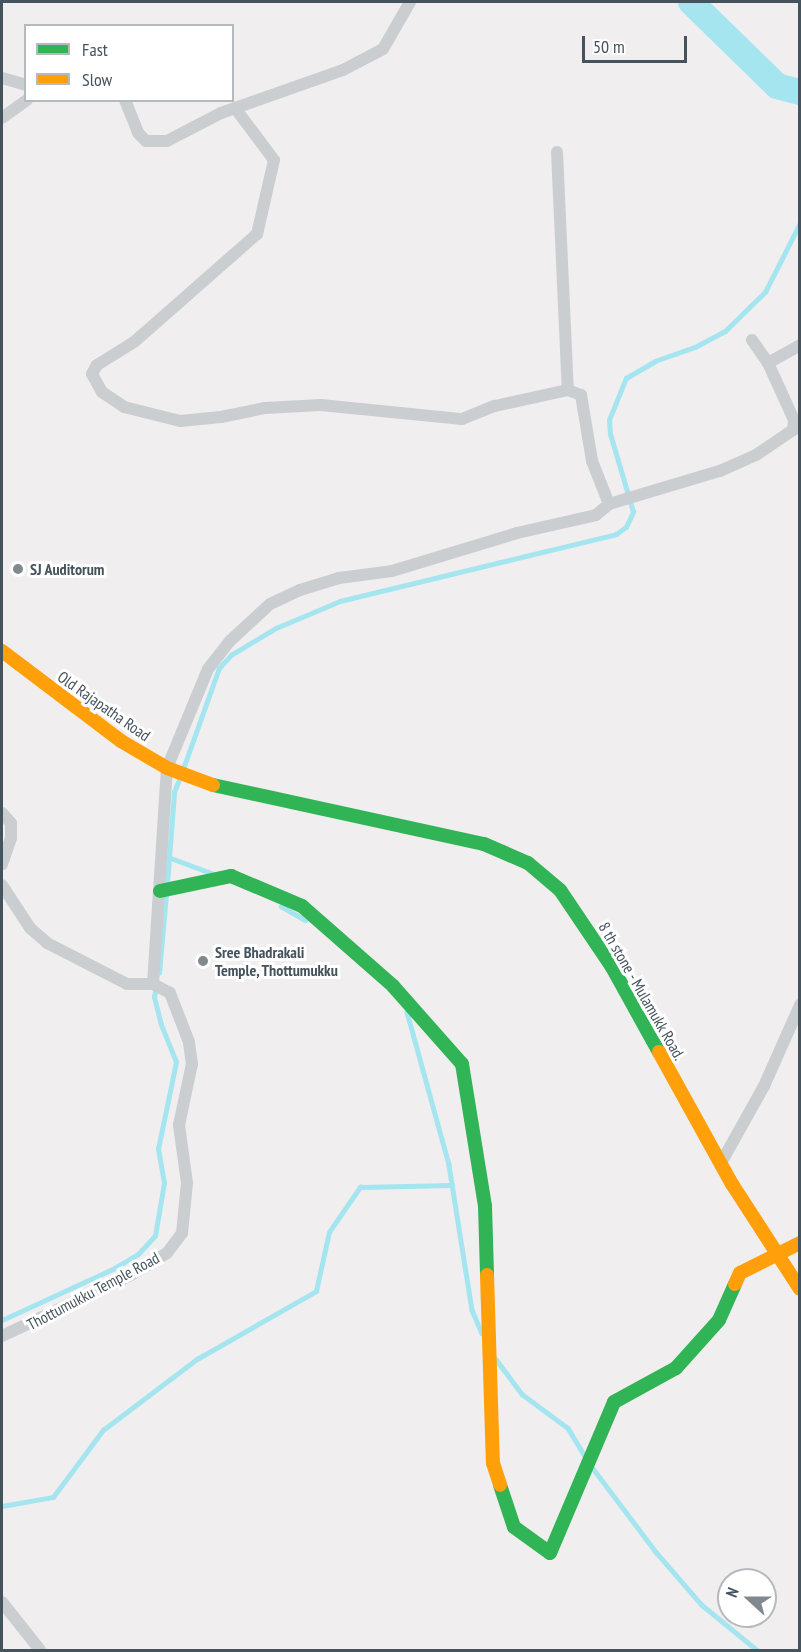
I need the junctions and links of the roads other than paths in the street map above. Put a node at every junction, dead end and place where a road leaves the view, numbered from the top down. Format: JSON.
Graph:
{"nodes":[{"id":1,"x":410,"y":2,"type":"edge"},
{"id":2,"x":2,"y":78,"type":"edge"},
{"id":3,"x":24,"y":85,"type":"edge"},
{"id":4,"x":24,"y":102,"type":"edge"},
{"id":5,"x":126,"y":102,"type":"edge"},
{"id":6,"x":234,"y":108,"type":"junction"},
{"id":7,"x":2,"y":118,"type":"edge"},
{"id":8,"x":557,"y":152,"type":"dead end"},
{"id":9,"x":752,"y":340,"type":"dead end"},
{"id":10,"x":800,"y":345,"type":"edge"},
{"id":11,"x":768,"y":363,"type":"junction"},
{"id":12,"x":568,"y":390,"type":"junction"},
{"id":13,"x":620,"y":501,"type":"junction"},
{"id":14,"x":3,"y":654,"type":"edge"},
{"id":15,"x":169,"y":769,"type":"junction"},
{"id":16,"x":193,"y":779,"type":"joint"},
{"id":17,"x":2,"y":813,"type":"edge"},
{"id":18,"x":2,"y":864,"type":"edge"},
{"id":19,"x":2,"y":885,"type":"edge"},
{"id":20,"x":161,"y":890,"type":"junction"},
{"id":21,"x":153,"y":984,"type":"junction"},
{"id":22,"x":800,"y":1005,"type":"edge"},
{"id":23,"x":721,"y":1163,"type":"junction"},
{"id":24,"x":800,"y":1243,"type":"edge"},
{"id":25,"x":777,"y":1255,"type":"junction"},
{"id":26,"x":800,"y":1289,"type":"edge"},
{"id":27,"x":2,"y":1336,"type":"edge"},
{"id":28,"x":2,"y":1602,"type":"edge"},
{"id":29,"x":40,"y":1650,"type":"edge"}],
"edges":[{"from":1,"to":6,"type":"street"},
{"from":2,"to":3,"type":"street"},
{"from":4,"to":7,"type":"street"},
{"from":5,"to":6,"type":"street"},
{"from":6,"to":12,"type":"street"},
{"from":8,"to":12,"type":"street"},
{"from":9,"to":11,"type":"street"},
{"from":10,"to":11,"type":"street"},
{"from":11,"to":13,"type":"street"},
{"from":12,"to":13,"type":"street"},
{"from":13,"to":15,"type":"street"},
{"from":14,"to":15,"type":"street","name":"Old Rajapatha Road"},
{"from":15,"to":16,"type":"street","name":"Old Rajapatha Road"},
{"from":15,"to":20,"type":"street"},
{"from":16,"to":23,"type":"street","name":"8 th stone - Mulamukk Road."},
{"from":17,"to":18,"type":"street"},
{"from":19,"to":21,"type":"street"},
{"from":20,"to":21,"type":"street"},
{"from":20,"to":25,"type":"street"},
{"from":21,"to":27,"type":"street","name":"Thottumukku Temple Road"},
{"from":22,"to":23,"type":"street"},
{"from":23,"to":25,"type":"street","name":"8 th stone - Mulamukk Road."},
{"from":24,"to":25,"type":"street"},
{"from":25,"to":26,"type":"street","name":"8 th stone - Mulamukk Road."},
{"from":28,"to":29,"type":"street"}]}
